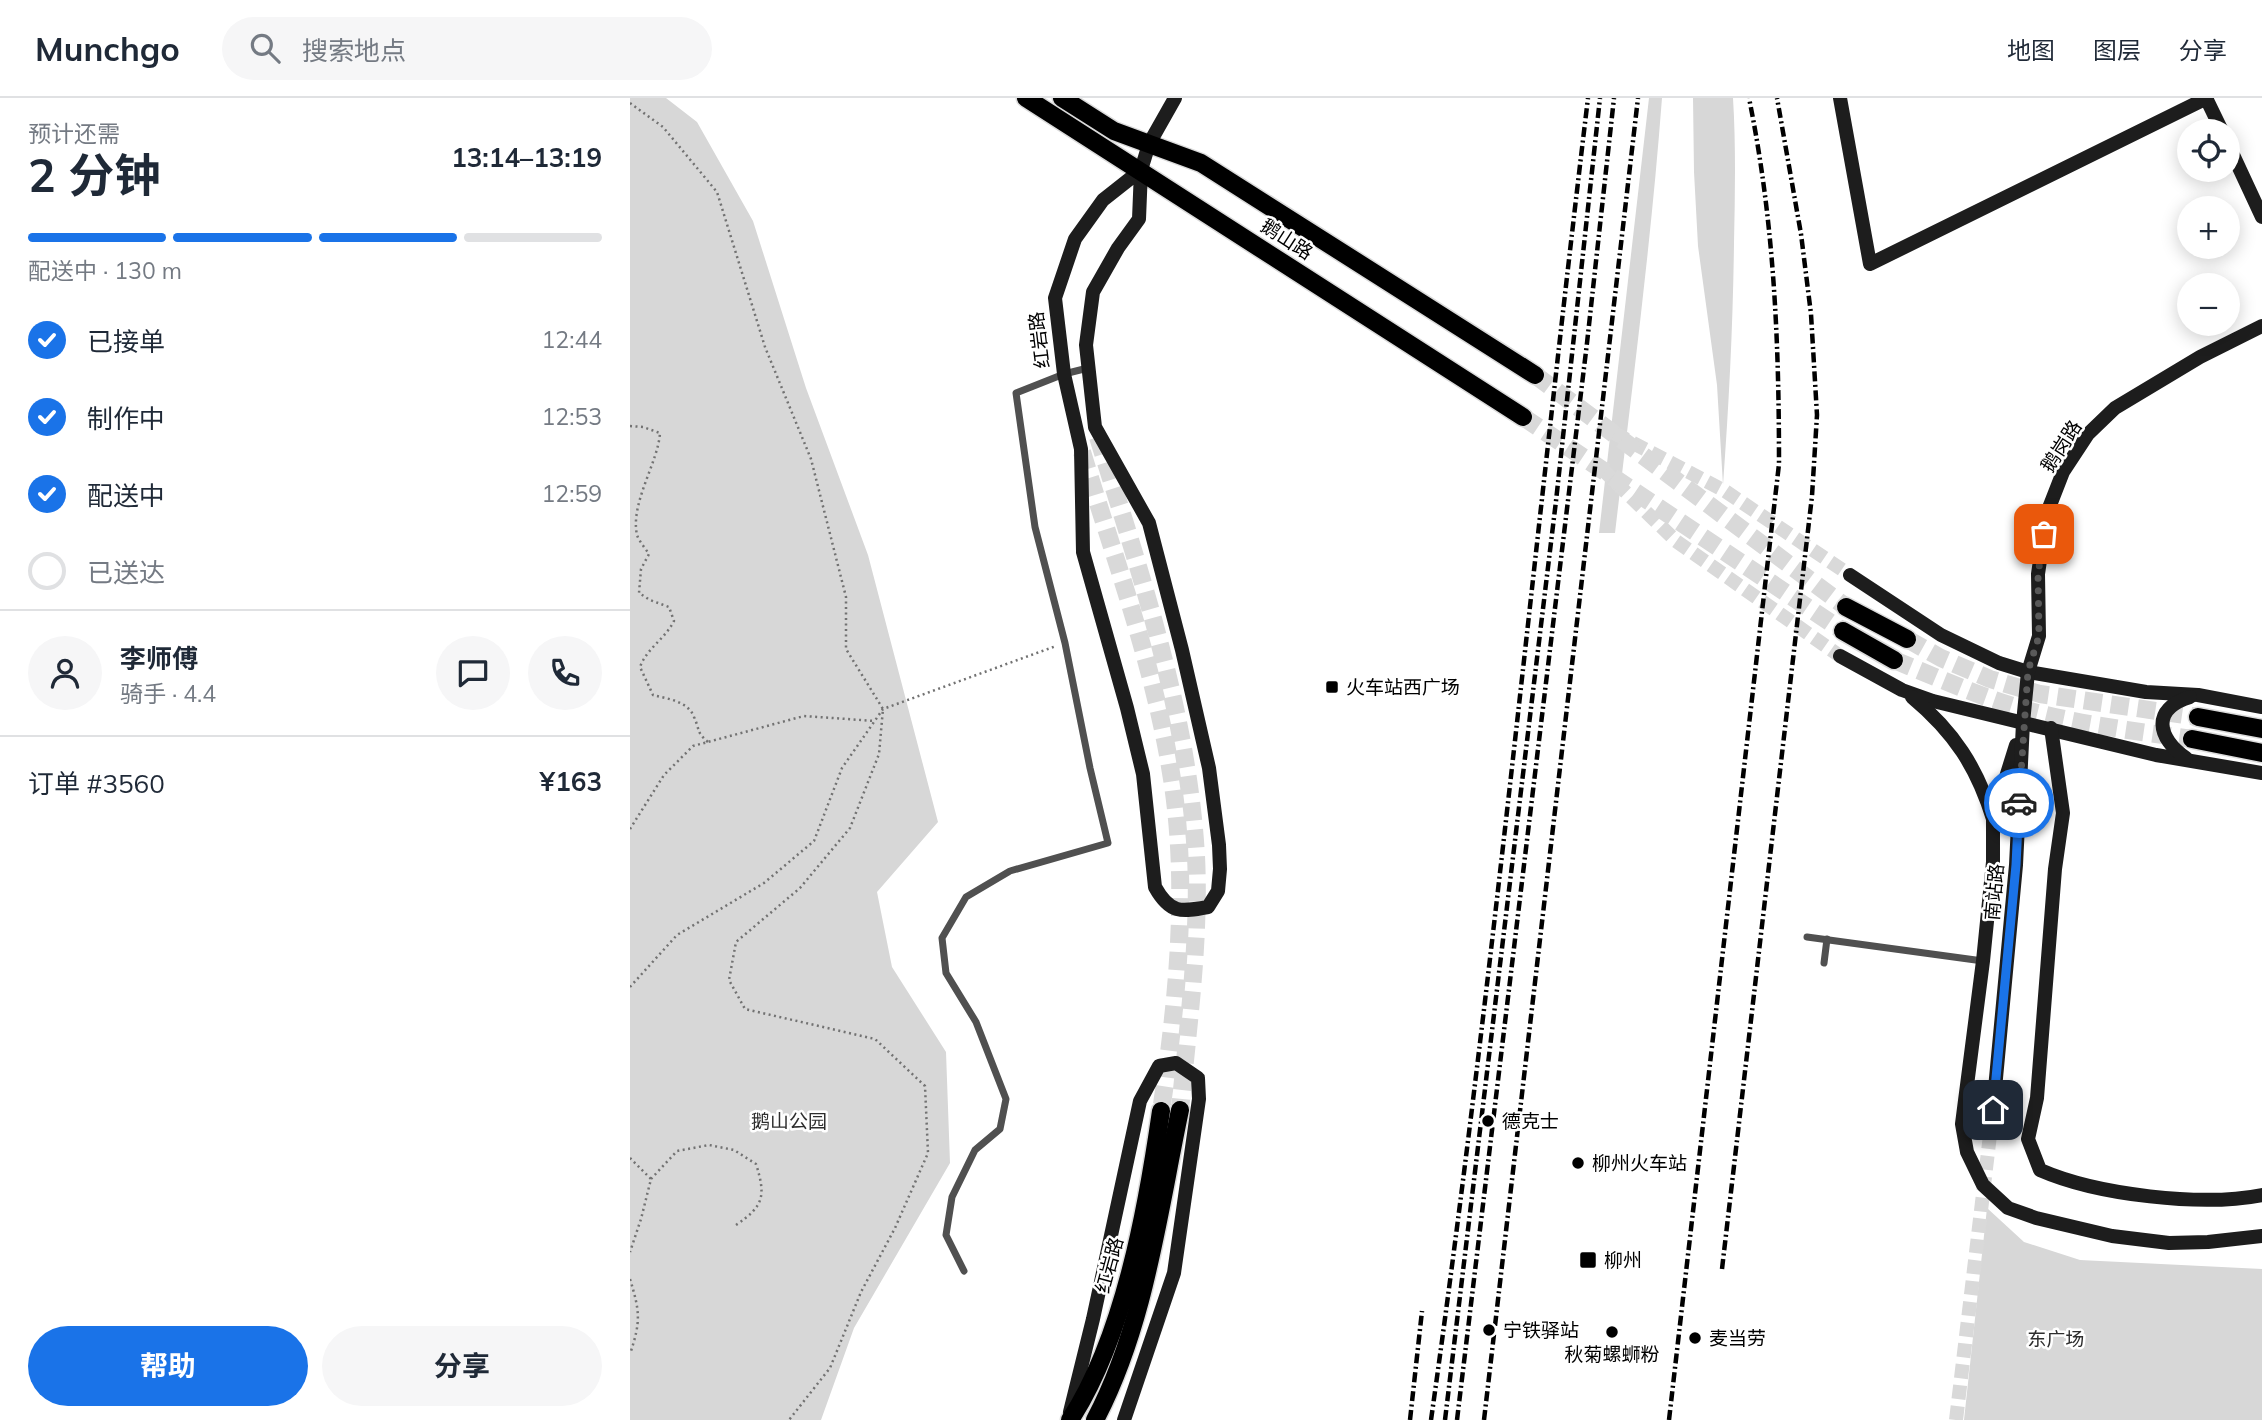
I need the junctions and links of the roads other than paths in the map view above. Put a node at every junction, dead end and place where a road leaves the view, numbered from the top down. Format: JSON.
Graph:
{"nodes":[{"id":1,"x":1026,"y":98,"type":"edge"},
{"id":2,"x":1062,"y":98,"type":"edge"},
{"id":3,"x":1175,"y":98,"type":"edge"},
{"id":4,"x":1840,"y":98,"type":"edge"},
{"id":5,"x":2207,"y":98,"type":"edge"},
{"id":6,"x":2217,"y":119,"type":"edge"},
{"id":7,"x":1149,"y":144,"type":"junction"},
{"id":8,"x":1141,"y":170,"type":"junction"},
{"id":9,"x":2240,"y":170,"type":"edge"},
{"id":10,"x":2262,"y":217,"type":"edge"},
{"id":11,"x":2262,"y":326,"type":"edge"},
{"id":12,"x":1089,"y":368,"type":"junction"},
{"id":13,"x":1064,"y":374,"type":"junction"},
{"id":14,"x":1535,"y":375,"type":"tunnel mouth"},
{"id":15,"x":1523,"y":417,"type":"tunnel mouth"},
{"id":16,"x":1850,"y":575,"type":"tunnel mouth"},
{"id":17,"x":1846,"y":607,"type":"tunnel mouth"},
{"id":18,"x":1843,"y":631,"type":"tunnel mouth"},
{"id":19,"x":2039,"y":636,"type":"joint"},
{"id":20,"x":1907,"y":639,"type":"tunnel mouth"},
{"id":21,"x":1840,"y":656,"type":"tunnel mouth"},
{"id":22,"x":1894,"y":660,"type":"tunnel mouth"},
{"id":23,"x":2028,"y":671,"type":"junction"},
{"id":24,"x":1902,"y":690,"type":"junction"},
{"id":25,"x":2198,"y":695,"type":"junction"},
{"id":26,"x":2262,"y":707,"type":"edge"},
{"id":27,"x":2198,"y":717,"type":"tunnel mouth"},
{"id":28,"x":2023,"y":723,"type":"junction"},
{"id":29,"x":2051,"y":728,"type":"junction"},
{"id":30,"x":2262,"y":729,"type":"edge"},
{"id":31,"x":2192,"y":739,"type":"tunnel mouth"},
{"id":32,"x":2262,"y":753,"type":"edge"},
{"id":33,"x":2188,"y":759,"type":"junction"},
{"id":34,"x":2262,"y":773,"type":"edge"},
{"id":35,"x":1993,"y":819,"type":"junction"},
{"id":36,"x":1807,"y":937,"type":"dead end"},
{"id":37,"x":1828,"y":939,"type":"junction"},
{"id":38,"x":1983,"y":961,"type":"junction"},
{"id":39,"x":1824,"y":963,"type":"dead end"},
{"id":40,"x":1180,"y":1110,"type":"tunnel mouth"},
{"id":41,"x":1993,"y":1110,"type":"tunnel mouth"},
{"id":42,"x":1161,"y":1111,"type":"tunnel mouth"},
{"id":43,"x":2262,"y":1195,"type":"edge"},
{"id":44,"x":2262,"y":1236,"type":"edge"},
{"id":45,"x":964,"y":1271,"type":"dead end"},
{"id":46,"x":1069,"y":1420,"type":"edge"},
{"id":47,"x":1095,"y":1420,"type":"edge"},
{"id":48,"x":1124,"y":1420,"type":"edge"}],
"edges":[{"from":1,"to":8,"type":"main road","name":"鹅山路"},
{"from":2,"to":7,"type":"main road","name":"鹅山路"},
{"from":3,"to":7,"type":"street"},
{"from":4,"to":5,"type":"street"},
{"from":5,"to":6,"type":"street"},
{"from":7,"to":8,"type":"street"},
{"from":7,"to":14,"type":"main road","name":"鹅山路"},
{"from":8,"to":12,"type":"street"},
{"from":8,"to":13,"type":"street","name":"红岩路"},
{"from":8,"to":15,"type":"main road","name":"鹅山路"},
{"from":9,"to":10,"type":"street"},
{"from":11,"to":19,"type":"street","name":"鹅岗路"},
{"from":12,"to":13,"type":"lane"},
{"from":12,"to":13,"type":"street","name":"红岩路"},
{"from":13,"to":45,"type":"lane"},
{"from":16,"to":23,"type":"street"},
{"from":17,"to":20,"type":"main road"},
{"from":18,"to":22,"type":"main road"},
{"from":19,"to":23,"type":"street","name":"南站路"},
{"from":21,"to":24,"type":"street"},
{"from":23,"to":25,"type":"street"},
{"from":23,"to":28,"type":"street","name":"南站路"},
{"from":24,"to":28,"type":"street"},
{"from":24,"to":35,"type":"street"},
{"from":25,"to":26,"type":"street"},
{"from":25,"to":33,"type":"street"},
{"from":27,"to":30,"type":"main road"},
{"from":28,"to":29,"type":"street"},
{"from":28,"to":35,"type":"street"},
{"from":28,"to":41,"type":"street","name":"南站路"},
{"from":29,"to":33,"type":"street"},
{"from":29,"to":43,"type":"street"},
{"from":31,"to":32,"type":"main road"},
{"from":33,"to":34,"type":"street"},
{"from":35,"to":38,"type":"street"},
{"from":36,"to":37,"type":"lane"},
{"from":37,"to":38,"type":"lane"},
{"from":37,"to":39,"type":"lane"},
{"from":38,"to":44,"type":"street"},
{"from":40,"to":47,"type":"main road","name":"红岩路"},
{"from":42,"to":46,"type":"main road","name":"红岩路"},
{"from":46,"to":48,"type":"street"}]}
